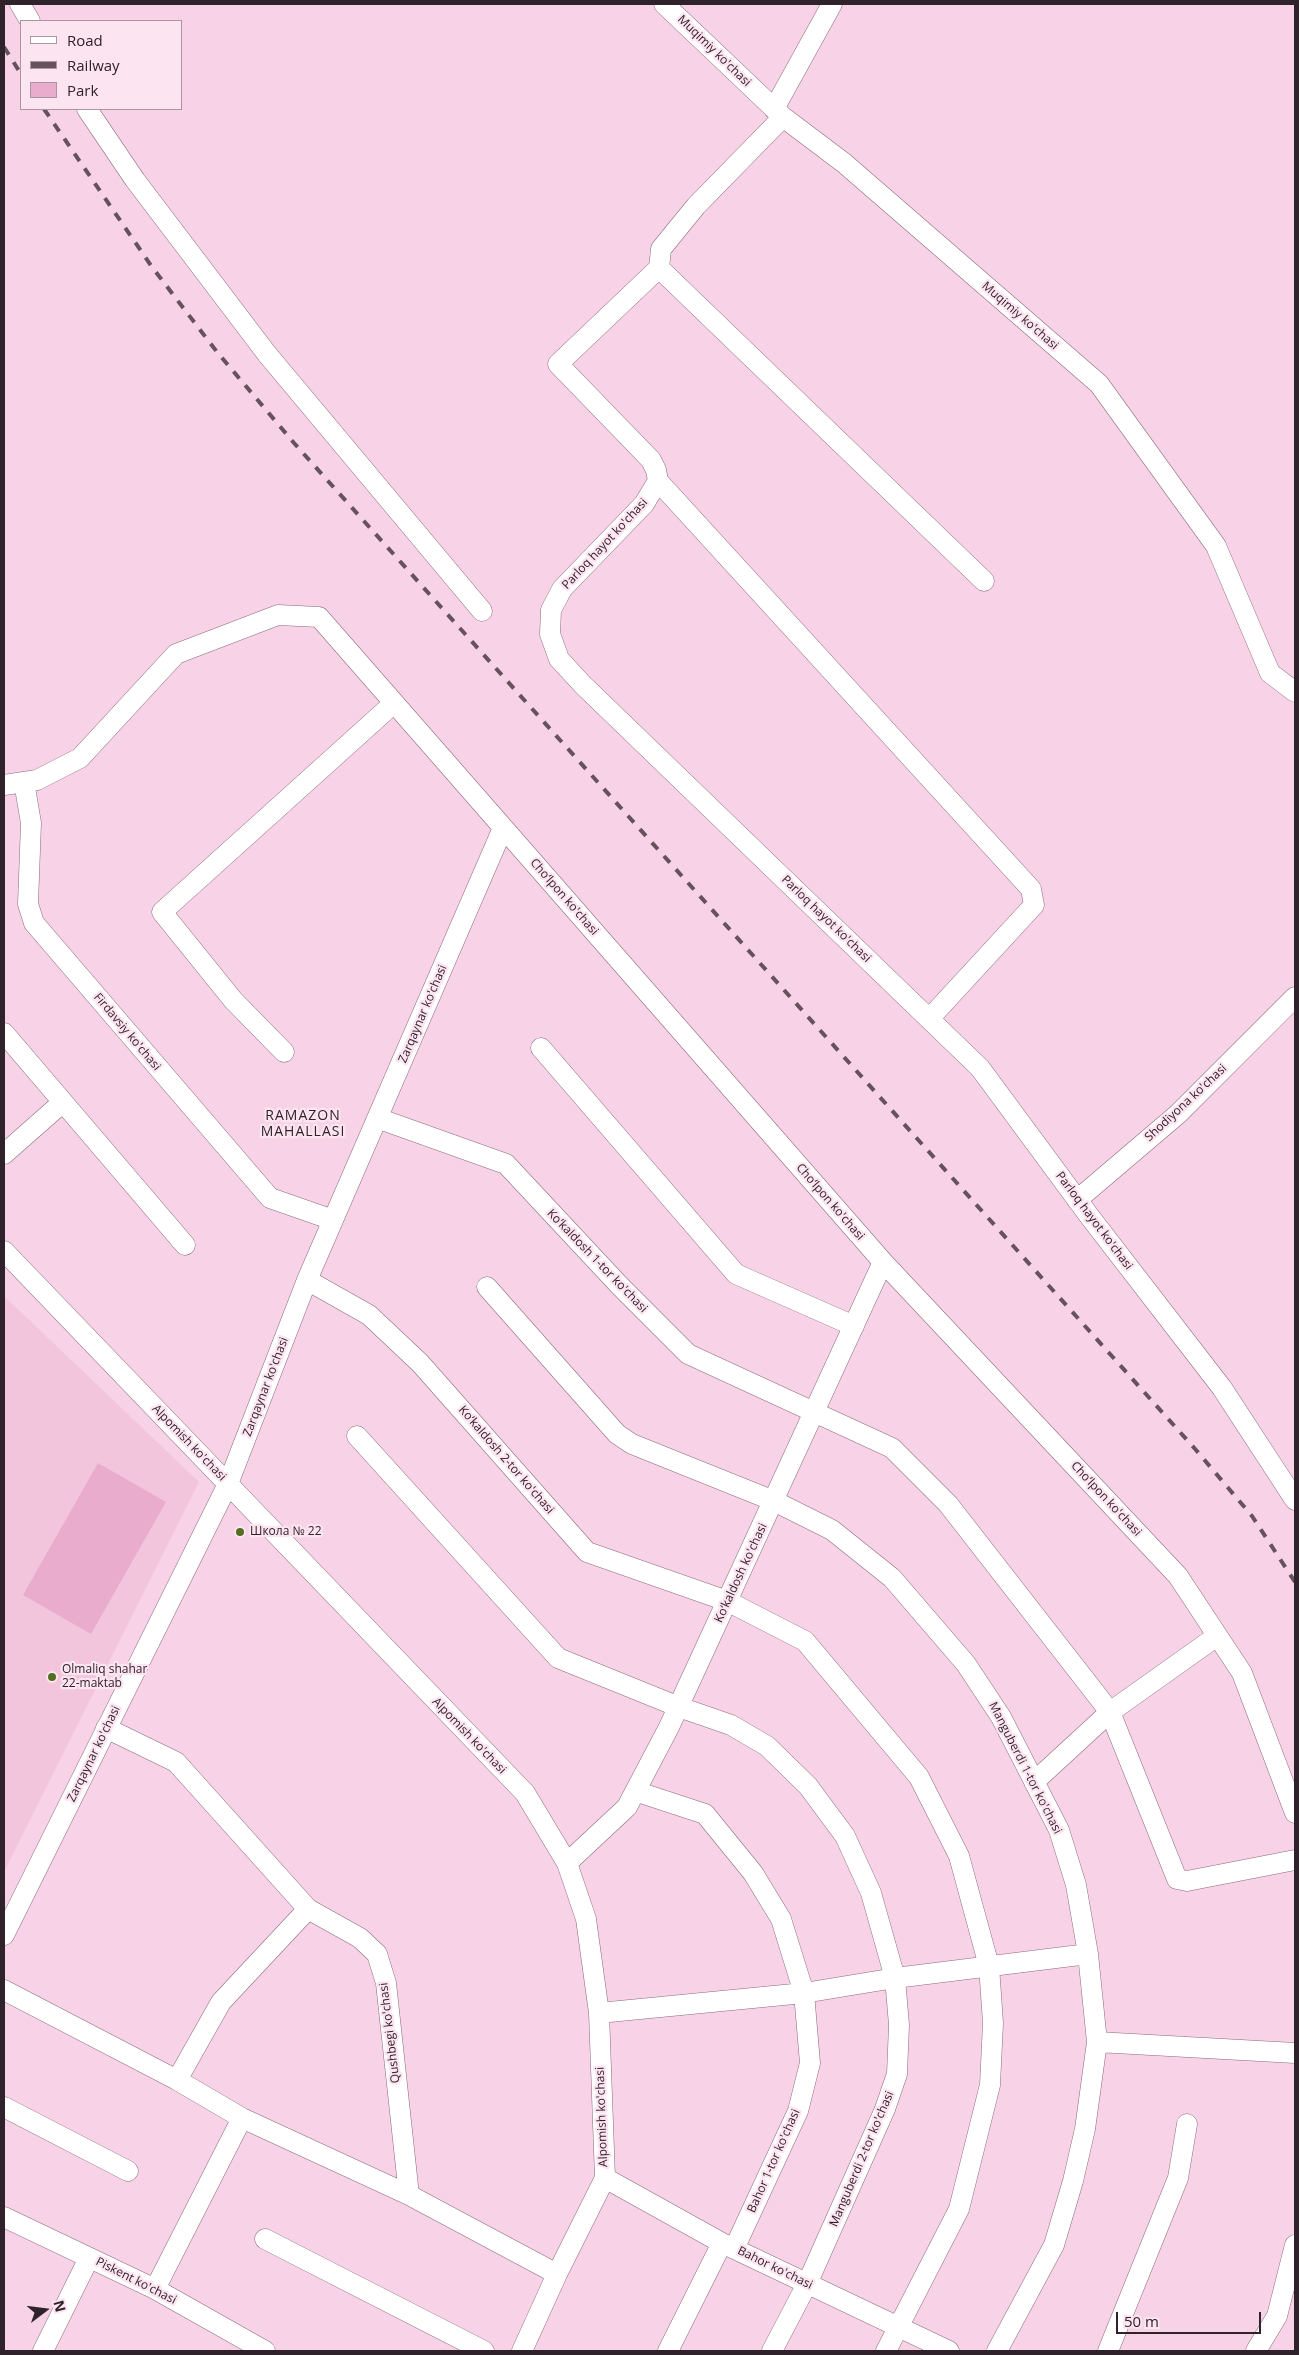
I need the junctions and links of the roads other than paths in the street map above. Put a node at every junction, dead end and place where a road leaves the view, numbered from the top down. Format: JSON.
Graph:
{"nodes":[{"id":1,"x":20,"y":4,"type":"edge"},
{"id":2,"x":664,"y":4,"type":"edge"},
{"id":3,"x":832,"y":4,"type":"edge"},
{"id":4,"x":29,"y":20,"type":"edge"},
{"id":5,"x":87,"y":110,"type":"edge"},
{"id":6,"x":778,"y":113,"type":"junction"},
{"id":7,"x":659,"y":268,"type":"junction"},
{"id":8,"x":658,"y":481,"type":"junction"},
{"id":9,"x":984,"y":581,"type":"dead end"},
{"id":10,"x":482,"y":611,"type":"dead end"},
{"id":11,"x":1295,"y":692,"type":"edge"},
{"id":12,"x":394,"y":703,"type":"junction"},
{"id":13,"x":24,"y":782,"type":"junction"},
{"id":14,"x":4,"y":785,"type":"edge"},
{"id":15,"x":503,"y":828,"type":"junction"},
{"id":16,"x":1294,"y":1001,"type":"edge"},
{"id":17,"x":929,"y":1019,"type":"junction"},
{"id":18,"x":4,"y":1033,"type":"edge"},
{"id":19,"x":541,"y":1048,"type":"dead end"},
{"id":20,"x":284,"y":1052,"type":"dead end"},
{"id":21,"x":62,"y":1102,"type":"junction"},
{"id":22,"x":378,"y":1118,"type":"junction"},
{"id":23,"x":4,"y":1154,"type":"edge"},
{"id":24,"x":1077,"y":1200,"type":"junction"},
{"id":25,"x":333,"y":1220,"type":"junction"},
{"id":26,"x":185,"y":1245,"type":"dead end"},
{"id":27,"x":4,"y":1251,"type":"edge"},
{"id":28,"x":884,"y":1262,"type":"junction"},
{"id":29,"x":307,"y":1280,"type":"junction"},
{"id":30,"x":487,"y":1287,"type":"dead end"},
{"id":31,"x":854,"y":1326,"type":"junction"},
{"id":32,"x":815,"y":1411,"type":"junction"},
{"id":33,"x":357,"y":1436,"type":"dead end"},
{"id":34,"x":228,"y":1484,"type":"junction"},
{"id":35,"x":774,"y":1500,"type":"junction"},
{"id":36,"x":1295,"y":1500,"type":"edge"},
{"id":37,"x":727,"y":1601,"type":"junction"},
{"id":38,"x":1217,"y":1636,"type":"junction"},
{"id":39,"x":679,"y":1706,"type":"junction"},
{"id":40,"x":1110,"y":1712,"type":"junction"},
{"id":41,"x":106,"y":1728,"type":"junction"},
{"id":42,"x":1034,"y":1782,"type":"junction"},
{"id":43,"x":635,"y":1791,"type":"junction"},
{"id":44,"x":1295,"y":1813,"type":"edge"},
{"id":45,"x":1295,"y":1860,"type":"edge"},
{"id":46,"x":567,"y":1863,"type":"junction"},
{"id":47,"x":308,"y":1909,"type":"junction"},
{"id":48,"x":4,"y":1935,"type":"edge"},
{"id":49,"x":1088,"y":1954,"type":"junction"},
{"id":50,"x":989,"y":1966,"type":"junction"},
{"id":51,"x":895,"y":1978,"type":"junction"},
{"id":52,"x":4,"y":1990,"type":"edge"},
{"id":53,"x":804,"y":1993,"type":"junction"},
{"id":54,"x":599,"y":2013,"type":"junction"},
{"id":55,"x":1097,"y":2042,"type":"junction"},
{"id":56,"x":1295,"y":2053,"type":"edge"},
{"id":57,"x":177,"y":2080,"type":"junction"},
{"id":58,"x":4,"y":2107,"type":"edge"},
{"id":59,"x":242,"y":2118,"type":"junction"},
{"id":60,"x":1187,"y":2124,"type":"dead end"},
{"id":61,"x":128,"y":2171,"type":"dead end"},
{"id":62,"x":604,"y":2178,"type":"junction"},
{"id":63,"x":409,"y":2195,"type":"junction"},
{"id":64,"x":4,"y":2217,"type":"edge"},
{"id":65,"x":265,"y":2239,"type":"dead end"},
{"id":66,"x":1295,"y":2245,"type":"edge"},
{"id":67,"x":728,"y":2246,"type":"junction"},
{"id":68,"x":90,"y":2258,"type":"junction"},
{"id":69,"x":557,"y":2274,"type":"junction"},
{"id":70,"x":807,"y":2284,"type":"junction"},
{"id":71,"x":155,"y":2289,"type":"junction"},
{"id":72,"x":898,"y":2326,"type":"junction"},
{"id":73,"x":43,"y":2351,"type":"edge"},
{"id":74,"x":265,"y":2351,"type":"edge"},
{"id":75,"x":484,"y":2351,"type":"edge"},
{"id":76,"x":522,"y":2351,"type":"edge"},
{"id":77,"x":668,"y":2351,"type":"edge"},
{"id":78,"x":772,"y":2351,"type":"edge"},
{"id":79,"x":886,"y":2351,"type":"edge"},
{"id":80,"x":949,"y":2351,"type":"edge"},
{"id":81,"x":997,"y":2351,"type":"edge"},
{"id":82,"x":1108,"y":2351,"type":"edge"},
{"id":83,"x":1256,"y":2351,"type":"edge"}],
"edges":[{"from":1,"to":4,"type":"street"},
{"from":2,"to":6,"type":"street","name":"Muqimiy ko'chasi"},
{"from":3,"to":6,"type":"street"},
{"from":5,"to":10,"type":"street"},
{"from":6,"to":7,"type":"street"},
{"from":6,"to":11,"type":"street","name":"Muqimiy ko'chasi"},
{"from":7,"to":8,"type":"street"},
{"from":7,"to":9,"type":"street"},
{"from":8,"to":17,"type":"street"},
{"from":8,"to":17,"type":"street","name":"Parloq hayot ko'chasi"},
{"from":12,"to":13,"type":"street","name":"Cho‘lpon ko'chasi"},
{"from":12,"to":15,"type":"street","name":"Cho‘lpon ko'chasi"},
{"from":12,"to":20,"type":"street"},
{"from":13,"to":14,"type":"street"},
{"from":13,"to":25,"type":"street","name":"Firdavsiy ko'chasi"},
{"from":15,"to":22,"type":"street","name":"Zarqaynar ko'chasi"},
{"from":15,"to":28,"type":"street","name":"Cho‘lpon ko'chasi"},
{"from":16,"to":24,"type":"street","name":"Shodiyona ko'chasi"},
{"from":17,"to":24,"type":"street","name":"Parloq hayot ko'chasi"},
{"from":18,"to":21,"type":"street"},
{"from":19,"to":31,"type":"street"},
{"from":21,"to":23,"type":"street"},
{"from":21,"to":26,"type":"street"},
{"from":22,"to":25,"type":"street","name":"Zarqaynar ko'chasi"},
{"from":22,"to":32,"type":"street","name":"Ko‘kaldosh 1-tor ko'chasi"},
{"from":24,"to":36,"type":"street","name":"Parloq hayot ko'chasi"},
{"from":25,"to":29,"type":"street","name":"Zarqaynar ko'chasi"},
{"from":27,"to":34,"type":"street","name":"Alpomish ko'chasi"},
{"from":28,"to":31,"type":"street","name":"Ko‘kaldosh ko'chasi"},
{"from":28,"to":38,"type":"street","name":"Cho‘lpon ko'chasi"},
{"from":29,"to":34,"type":"street","name":"Zarqaynar ko'chasi"},
{"from":29,"to":37,"type":"street","name":"Ko‘kaldosh 2-tor ko'chasi"},
{"from":30,"to":35,"type":"street","name":"Manguberdi 1-tor ko'chasi"},
{"from":31,"to":32,"type":"street","name":"Ko‘kaldosh ko'chasi"},
{"from":32,"to":35,"type":"street","name":"Ko‘kaldosh ko'chasi"},
{"from":32,"to":40,"type":"street","name":"Ko‘kaldosh 1-tor ko'chasi"},
{"from":33,"to":39,"type":"street","name":"Manguberdi 2-tor ko'chasi"},
{"from":34,"to":41,"type":"street","name":"Zarqaynar ko'chasi"},
{"from":34,"to":46,"type":"street","name":"Alpomish ko'chasi"},
{"from":35,"to":37,"type":"street","name":"Ko‘kaldosh ko'chasi"},
{"from":35,"to":42,"type":"street","name":"Manguberdi 1-tor ko'chasi"},
{"from":37,"to":39,"type":"street","name":"Ko‘kaldosh ko'chasi"},
{"from":37,"to":50,"type":"street","name":"Ko‘kaldosh 2-tor ko'chasi"},
{"from":38,"to":40,"type":"street"},
{"from":38,"to":44,"type":"street","name":"Cho‘lpon ko'chasi"},
{"from":39,"to":43,"type":"street","name":"Ko‘kaldosh ko'chasi"},
{"from":39,"to":51,"type":"street","name":"Manguberdi 2-tor ko'chasi"},
{"from":40,"to":42,"type":"street"},
{"from":40,"to":45,"type":"street","name":"Ko‘kaldosh 1-tor ko'chasi"},
{"from":41,"to":47,"type":"street","name":"Qushbegi ko'chasi"},
{"from":41,"to":48,"type":"street","name":"Zarqaynar ko'chasi"},
{"from":42,"to":49,"type":"street","name":"Manguberdi 1-tor ko'chasi"},
{"from":43,"to":46,"type":"street","name":"Ko‘kaldosh ko'chasi"},
{"from":43,"to":53,"type":"street","name":"Bahor 1-tor ko'chasi"},
{"from":46,"to":54,"type":"street","name":"Alpomish ko'chasi"},
{"from":47,"to":57,"type":"street"},
{"from":47,"to":63,"type":"street","name":"Qushbegi ko'chasi"},
{"from":49,"to":50,"type":"street"},
{"from":49,"to":55,"type":"street","name":"Manguberdi 1-tor ko'chasi"},
{"from":50,"to":51,"type":"street"},
{"from":50,"to":72,"type":"street","name":"Ko‘kaldosh 2-tor ko'chasi"},
{"from":51,"to":53,"type":"street"},
{"from":51,"to":70,"type":"street","name":"Manguberdi 2-tor ko'chasi"},
{"from":52,"to":57,"type":"street"},
{"from":53,"to":54,"type":"street"},
{"from":53,"to":67,"type":"street","name":"Bahor 1-tor ko'chasi"},
{"from":54,"to":62,"type":"street","name":"Alpomish ko'chasi"},
{"from":55,"to":56,"type":"street"},
{"from":55,"to":81,"type":"street","name":"Manguberdi 1-tor ko'chasi"},
{"from":57,"to":59,"type":"street"},
{"from":58,"to":61,"type":"street"},
{"from":59,"to":63,"type":"street"},
{"from":59,"to":71,"type":"street"},
{"from":60,"to":82,"type":"street"},
{"from":62,"to":67,"type":"street","name":"Bahor ko'chasi"},
{"from":62,"to":69,"type":"street","name":"Alpomish ko'chasi"},
{"from":63,"to":69,"type":"street"},
{"from":64,"to":68,"type":"street","name":"Piskent ko'chasi"},
{"from":65,"to":75,"type":"street"},
{"from":66,"to":83,"type":"street"},
{"from":67,"to":70,"type":"street","name":"Bahor ko'chasi"},
{"from":67,"to":77,"type":"street","name":"Bahor 1-tor ko'chasi"},
{"from":68,"to":71,"type":"street","name":"Piskent ko'chasi"},
{"from":68,"to":73,"type":"street"},
{"from":69,"to":76,"type":"street","name":"Alpomish ko'chasi"},
{"from":70,"to":72,"type":"street","name":"Bahor ko'chasi"},
{"from":70,"to":78,"type":"street","name":"Manguberdi 2-tor ko'chasi"},
{"from":71,"to":74,"type":"street","name":"Piskent ko'chasi"},
{"from":72,"to":79,"type":"street","name":"Ko‘kaldosh 2-tor ko'chasi"},
{"from":72,"to":80,"type":"street","name":"Bahor ko'chasi"}]}
